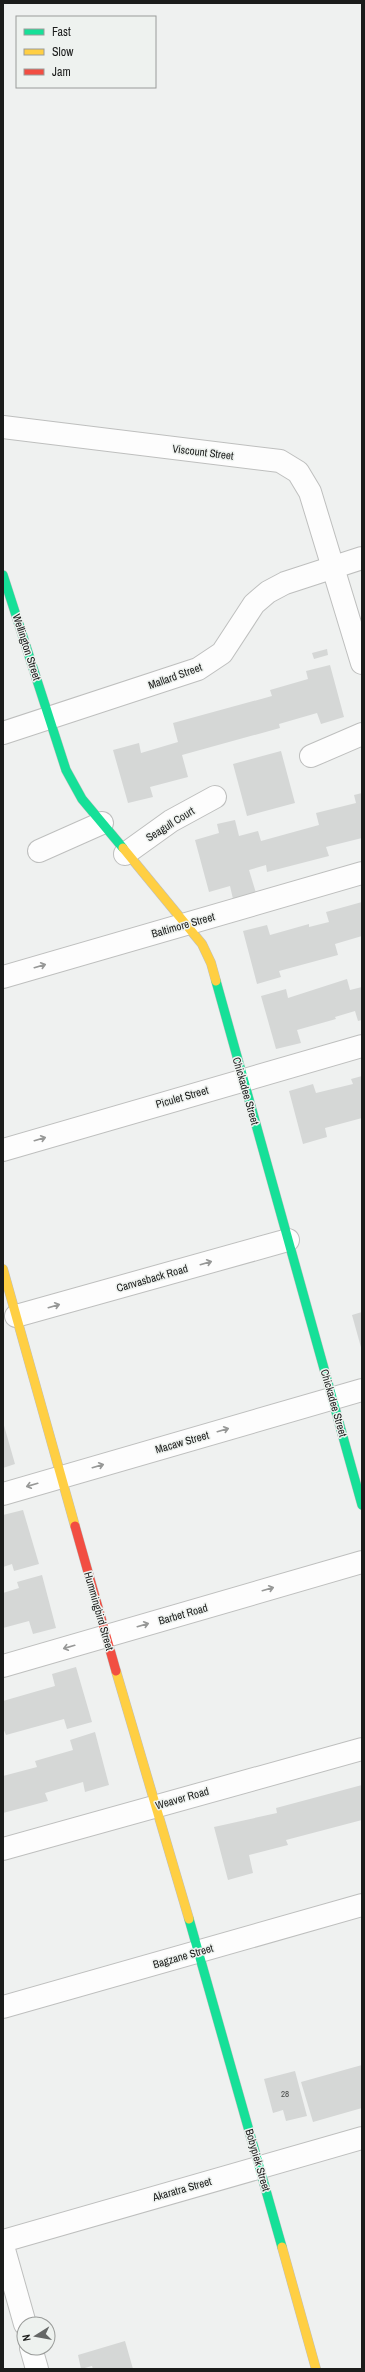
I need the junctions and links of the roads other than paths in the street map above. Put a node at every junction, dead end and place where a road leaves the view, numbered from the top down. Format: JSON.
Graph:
{"nodes":[{"id":1,"x":3,"y":427,"type":"edge"},
{"id":2,"x":362,"y":558,"type":"edge"},
{"id":3,"x":333,"y":568,"type":"junction"},
{"id":4,"x":3,"y":575,"type":"edge"},
{"id":5,"x":362,"y":663,"type":"edge"},
{"id":6,"x":50,"y":718,"type":"junction"},
{"id":7,"x":3,"y":733,"type":"edge"},
{"id":8,"x":362,"y":734,"type":"edge"},
{"id":9,"x":311,"y":756,"type":"dead end"},
{"id":10,"x":215,"y":797,"type":"dead end"},
{"id":11,"x":102,"y":823,"type":"junction"},
{"id":12,"x":39,"y":851,"type":"dead end"},
{"id":13,"x":125,"y":854,"type":"junction"},
{"id":14,"x":362,"y":873,"type":"edge"},
{"id":15,"x":185,"y":925,"type":"junction"},
{"id":16,"x":3,"y":977,"type":"edge"},
{"id":17,"x":362,"y":1046,"type":"edge"},
{"id":18,"x":242,"y":1079,"type":"junction"},
{"id":19,"x":3,"y":1150,"type":"edge"},
{"id":20,"x":288,"y":1240,"type":"junction"},
{"id":21,"x":3,"y":1269,"type":"edge"},
{"id":22,"x":16,"y":1316,"type":"junction"},
{"id":23,"x":362,"y":1390,"type":"edge"},
{"id":24,"x":333,"y":1398,"type":"junction"},
{"id":25,"x":61,"y":1477,"type":"junction"},
{"id":26,"x":3,"y":1494,"type":"edge"},
{"id":27,"x":362,"y":1504,"type":"edge"},
{"id":28,"x":362,"y":1562,"type":"edge"},
{"id":29,"x":106,"y":1636,"type":"junction"},
{"id":30,"x":3,"y":1666,"type":"edge"},
{"id":31,"x":362,"y":1749,"type":"edge"},
{"id":32,"x":156,"y":1805,"type":"junction"},
{"id":33,"x":3,"y":1849,"type":"edge"},
{"id":34,"x":362,"y":1906,"type":"edge"},
{"id":35,"x":199,"y":1952,"type":"junction"},
{"id":36,"x":3,"y":2007,"type":"edge"},
{"id":37,"x":362,"y":2138,"type":"edge"},
{"id":38,"x":259,"y":2166,"type":"junction"},
{"id":39,"x":3,"y":2241,"type":"edge"},
{"id":40,"x":3,"y":2246,"type":"edge"},
{"id":41,"x":23,"y":2316,"type":"edge"},
{"id":42,"x":33,"y":2356,"type":"edge"},
{"id":43,"x":37,"y":2369,"type":"edge"},
{"id":44,"x":316,"y":2369,"type":"edge"}],
"edges":[{"from":1,"to":3,"type":"street","name":"Viscount Street"},
{"from":2,"to":3,"type":"street","name":"Mallard Street"},
{"from":3,"to":5,"type":"street","name":"Viscount Street"},
{"from":3,"to":6,"type":"street","name":"Mallard Street"},
{"from":4,"to":6,"type":"street","name":"Wellington Street"},
{"from":6,"to":7,"type":"street","name":"Mallard Street"},
{"from":6,"to":11,"type":"street","name":"Chickadee Street"},
{"from":8,"to":9,"type":"street"},
{"from":10,"to":13,"type":"street","name":"Seagull Court"},
{"from":11,"to":12,"type":"street"},
{"from":11,"to":13,"type":"street","name":"Chickadee Street"},
{"from":13,"to":15,"type":"street","name":"Chickadee Street"},
{"from":14,"to":15,"type":"street","name":"Baltimore Street"},
{"from":16,"to":15,"type":"street","name":"Baltimore Street","one_way":true},
{"from":15,"to":18,"type":"street","name":"Chickadee Street"},
{"from":17,"to":18,"type":"street","name":"Piculet Street"},
{"from":19,"to":18,"type":"street","name":"Piculet Street","one_way":true},
{"from":18,"to":20,"type":"street","name":"Chickadee Street"},
{"from":22,"to":20,"type":"street","name":"Canvasback Road","one_way":true},
{"from":20,"to":24,"type":"street","name":"Chickadee Street"},
{"from":21,"to":22,"type":"street","name":"Hummingbird Street"},
{"from":22,"to":25,"type":"street","name":"Hummingbird Street"},
{"from":23,"to":24,"type":"street","name":"Macaw Street"},
{"from":25,"to":24,"type":"street","name":"Macaw Street","one_way":true},
{"from":24,"to":27,"type":"street","name":"Chickadee Street"},
{"from":25,"to":26,"type":"street","name":"Macaw Street","one_way":true},
{"from":25,"to":29,"type":"street","name":"Hummingbird Street"},
{"from":29,"to":28,"type":"street","name":"Barbet Road","one_way":true},
{"from":29,"to":30,"type":"street","name":"Barbet Road","one_way":true},
{"from":29,"to":32,"type":"street","name":"Hummingbird Street"},
{"from":31,"to":32,"type":"street","name":"Weaver Road"},
{"from":32,"to":33,"type":"street","name":"Weaver Road"},
{"from":32,"to":35,"type":"street","name":"Hummingbird Street"},
{"from":34,"to":35,"type":"street","name":"Bagzane Street"},
{"from":35,"to":36,"type":"street","name":"Bagzane Street"},
{"from":35,"to":38,"type":"street","name":"Bobypiek Street"},
{"from":37,"to":38,"type":"street","name":"Akaratra Street"},
{"from":38,"to":39,"type":"street","name":"Akaratra Street"},
{"from":38,"to":44,"type":"street","name":"Bobypiek Street"},
{"from":40,"to":41,"type":"street"},
{"from":42,"to":43,"type":"street"}]}
